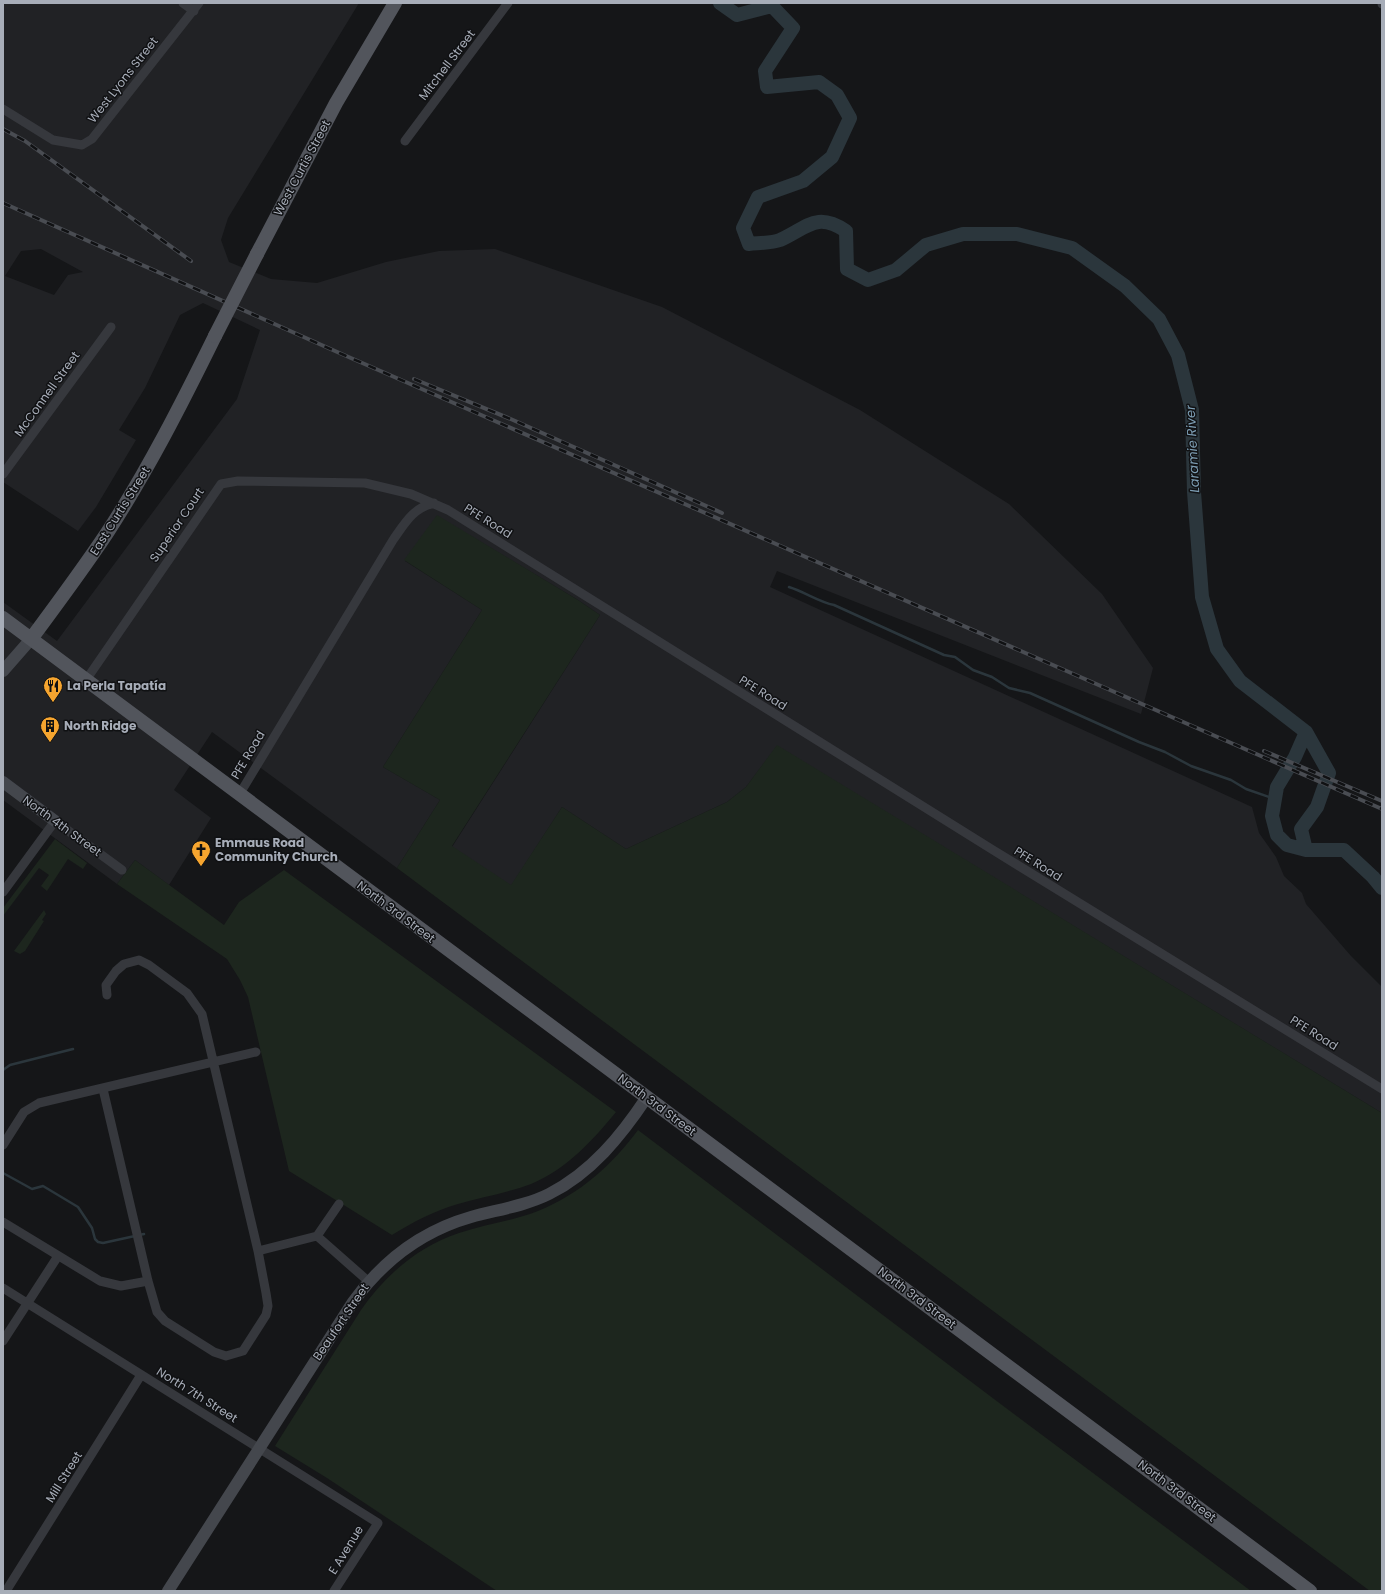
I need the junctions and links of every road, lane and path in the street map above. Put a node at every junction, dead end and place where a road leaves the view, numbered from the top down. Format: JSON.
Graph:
{"nodes":[{"id":1,"x":183,"y":3,"type":"edge"},
{"id":2,"x":199,"y":3,"type":"edge"},
{"id":3,"x":395,"y":3,"type":"edge"},
{"id":4,"x":508,"y":3,"type":"edge"},
{"id":5,"x":194,"y":11,"type":"junction"},
{"id":6,"x":3,"y":110,"type":"edge"},
{"id":7,"x":405,"y":141,"type":"dead end"},
{"id":8,"x":110,"y":327,"type":"dead end"},
{"id":9,"x":215,"y":336,"type":"joint"},
{"id":10,"x":3,"y":457,"type":"edge"},
{"id":11,"x":11,"y":463,"type":"junction"},
{"id":12,"x":3,"y":474,"type":"edge"},
{"id":13,"x":434,"y":503,"type":"junction"},
{"id":14,"x":3,"y":618,"type":"edge"},
{"id":15,"x":31,"y":639,"type":"junction"},
{"id":16,"x":3,"y":671,"type":"edge"},
{"id":17,"x":86,"y":680,"type":"junction"},
{"id":18,"x":3,"y":782,"type":"edge"},
{"id":19,"x":238,"y":795,"type":"junction"},
{"id":20,"x":55,"y":821,"type":"junction"},
{"id":21,"x":122,"y":870,"type":"dead end"},
{"id":22,"x":3,"y":892,"type":"edge"},
{"id":23,"x":107,"y":995,"type":"dead end"},
{"id":24,"x":256,"y":1052,"type":"dead end"},
{"id":25,"x":214,"y":1062,"type":"junction"},
{"id":26,"x":103,"y":1089,"type":"junction"},
{"id":27,"x":1382,"y":1089,"type":"edge"},
{"id":28,"x":647,"y":1097,"type":"junction"},
{"id":29,"x":3,"y":1145,"type":"edge"},
{"id":30,"x":339,"y":1204,"type":"dead end"},
{"id":31,"x":3,"y":1222,"type":"edge"},
{"id":32,"x":317,"y":1236,"type":"junction"},
{"id":33,"x":258,"y":1251,"type":"junction"},
{"id":34,"x":58,"y":1256,"type":"junction"},
{"id":35,"x":368,"y":1280,"type":"junction"},
{"id":36,"x":148,"y":1281,"type":"junction"},
{"id":37,"x":3,"y":1288,"type":"edge"},
{"id":38,"x":27,"y":1303,"type":"junction"},
{"id":39,"x":3,"y":1341,"type":"edge"},
{"id":40,"x":141,"y":1375,"type":"junction"},
{"id":41,"x":260,"y":1449,"type":"junction"},
{"id":42,"x":378,"y":1523,"type":"joint"},
{"id":43,"x":6,"y":1591,"type":"edge"},
{"id":44,"x":168,"y":1591,"type":"edge"},
{"id":45,"x":334,"y":1591,"type":"edge"},
{"id":46,"x":1310,"y":1591,"type":"edge"}],
"edges":[{"from":1,"to":5,"type":"street"},
{"from":2,"to":5,"type":"street","name":"West Lyons Street"},
{"from":3,"to":9,"type":"main road","name":"West Curtis Street","bridge":true},
{"from":4,"to":7,"type":"street","name":"Mitchell Street"},
{"from":5,"to":6,"type":"street","name":"West Lyons Street"},
{"from":8,"to":11,"type":"street","name":"McConnell Street"},
{"from":9,"to":15,"type":"main road","name":"East Curtis Street"},
{"from":10,"to":11,"type":"street"},
{"from":11,"to":12,"type":"street","name":"McConnell Street"},
{"from":13,"to":17,"type":"street","name":"Superior Court"},
{"from":13,"to":19,"type":"street","name":"PFE Road"},
{"from":13,"to":27,"type":"street","name":"PFE Road"},
{"from":14,"to":15,"type":"main road","name":"North 3rd Street"},
{"from":15,"to":16,"type":"street","name":"East Curtis Street"},
{"from":15,"to":17,"type":"main road","name":"North 3rd Street"},
{"from":17,"to":19,"type":"main road","name":"North 3rd Street"},
{"from":18,"to":20,"type":"street","name":"North 4th Street"},
{"from":19,"to":28,"type":"main road","name":"North 3rd Street"},
{"from":20,"to":21,"type":"street","name":"North 4th Street"},
{"from":20,"to":22,"type":"street"},
{"from":23,"to":25,"type":"street"},
{"from":24,"to":25,"type":"street"},
{"from":25,"to":26,"type":"street"},
{"from":25,"to":33,"type":"street"},
{"from":26,"to":29,"type":"street"},
{"from":26,"to":36,"type":"street"},
{"from":28,"to":35,"type":"street","name":"Beaufort Street"},
{"from":28,"to":46,"type":"main road","name":"North 3rd Street"},
{"from":30,"to":32,"type":"street"},
{"from":31,"to":34,"type":"street"},
{"from":32,"to":33,"type":"street"},
{"from":32,"to":35,"type":"street"},
{"from":33,"to":36,"type":"street"},
{"from":34,"to":36,"type":"street"},
{"from":34,"to":38,"type":"street"},
{"from":35,"to":41,"type":"street","name":"Beaufort Street"},
{"from":37,"to":38,"type":"street","name":"North 7th Street"},
{"from":38,"to":39,"type":"street"},
{"from":38,"to":40,"type":"street","name":"North 7th Street"},
{"from":40,"to":41,"type":"street","name":"North 7th Street"},
{"from":40,"to":43,"type":"street","name":"Mill Street"},
{"from":41,"to":42,"type":"street","name":"North 7th Street"},
{"from":41,"to":44,"type":"street","name":"Beaufort Street"},
{"from":42,"to":45,"type":"street","name":"E Avenue"}]}
